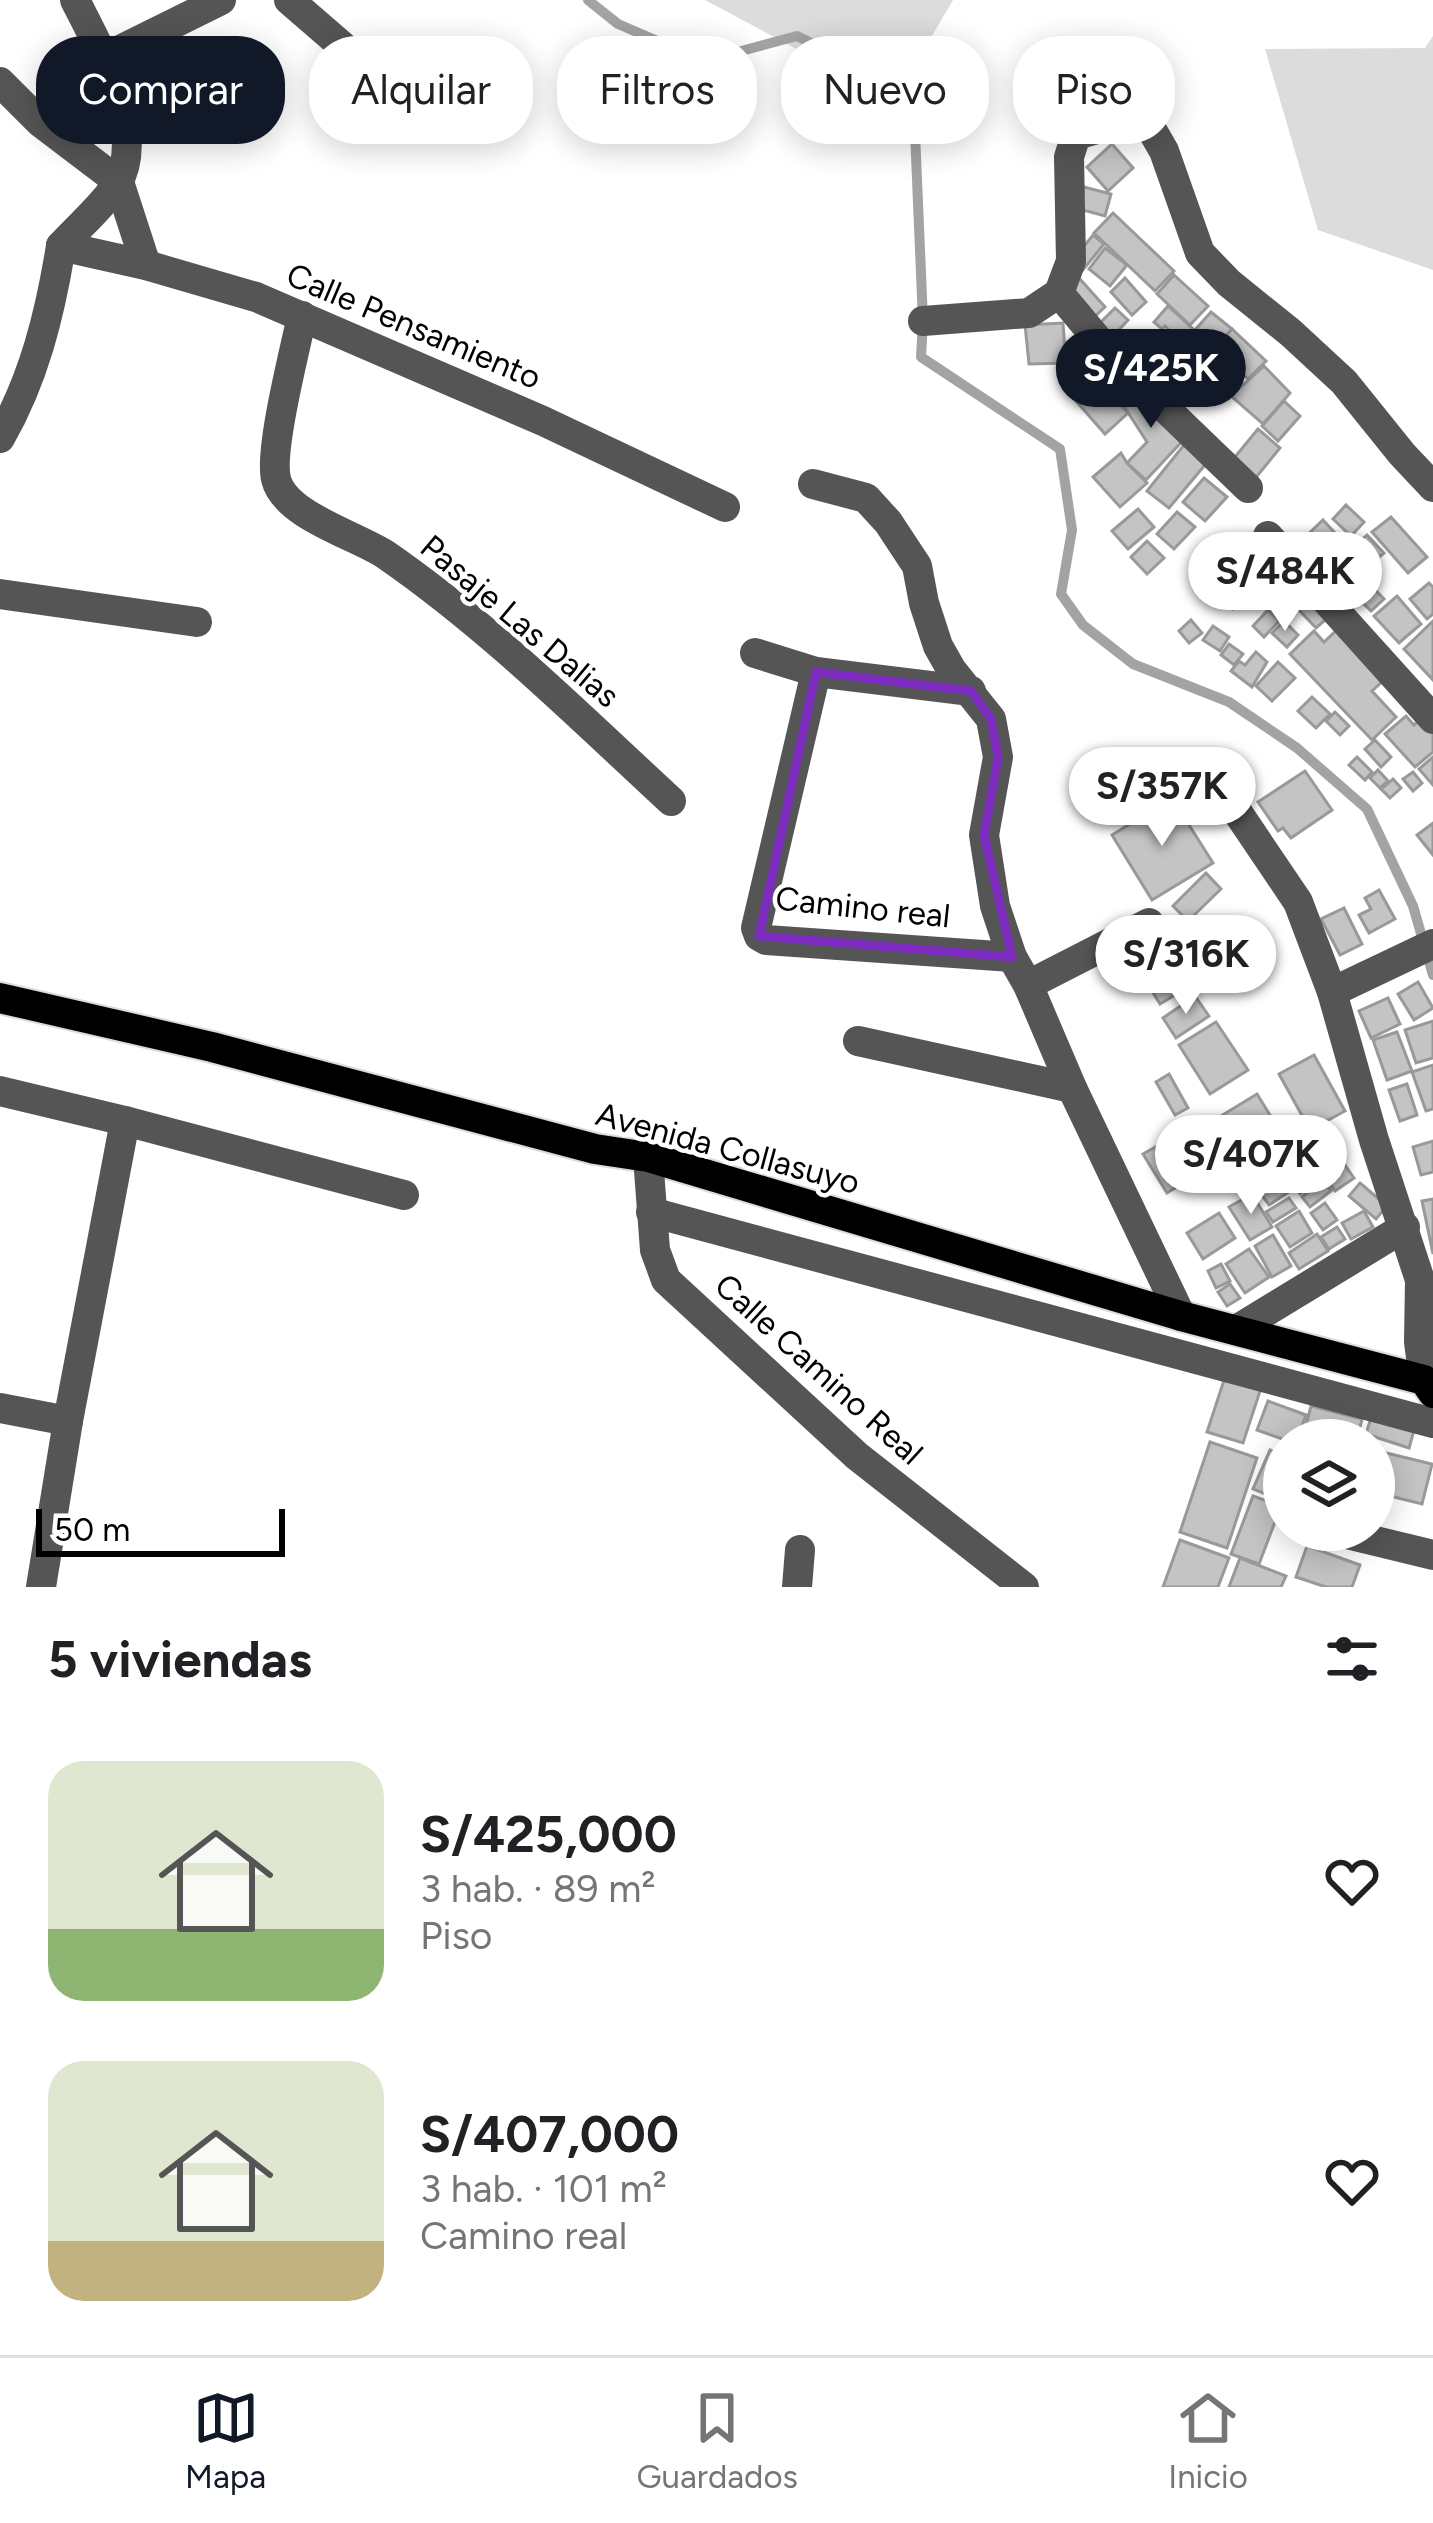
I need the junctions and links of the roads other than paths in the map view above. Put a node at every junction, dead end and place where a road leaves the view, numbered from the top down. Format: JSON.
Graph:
{"nodes":[{"id":1,"x":75,"y":0,"type":"edge"},
{"id":2,"x":221,"y":0,"type":"edge"},
{"id":3,"x":289,"y":0,"type":"edge"},
{"id":4,"x":93,"y":36,"type":"edge"},
{"id":5,"x":148,"y":36,"type":"edge"},
{"id":6,"x":331,"y":36,"type":"edge"},
{"id":7,"x":0,"y":82,"type":"edge"},
{"id":8,"x":127,"y":144,"type":"edge"},
{"id":9,"x":118,"y":182,"type":"junction"},
{"id":10,"x":61,"y":247,"type":"junction"},
{"id":11,"x":146,"y":265,"type":"junction"},
{"id":12,"x":1059,"y":293,"type":"junction"},
{"id":13,"x":302,"y":316,"type":"junction"},
{"id":14,"x":923,"y":321,"type":"dead end"},
{"id":15,"x":0,"y":438,"type":"edge"},
{"id":16,"x":813,"y":484,"type":"dead end"},
{"id":17,"x":1433,"y":487,"type":"edge"},
{"id":18,"x":1248,"y":488,"type":"dead end"},
{"id":19,"x":725,"y":507,"type":"dead end"},
{"id":20,"x":1268,"y":536,"type":"dead end"},
{"id":21,"x":0,"y":594,"type":"edge"},
{"id":22,"x":197,"y":622,"type":"dead end"},
{"id":23,"x":755,"y":653,"type":"dead end"},
{"id":24,"x":816,"y":672,"type":"junction"},
{"id":25,"x":971,"y":691,"type":"junction"},
{"id":26,"x":1433,"y":719,"type":"edge"},
{"id":27,"x":671,"y":801,"type":"dead end"},
{"id":28,"x":1238,"y":813,"type":"dead end"},
{"id":29,"x":1149,"y":923,"type":"dead end"},
{"id":30,"x":1433,"y":944,"type":"edge"},
{"id":31,"x":1012,"y":957,"type":"junction"},
{"id":32,"x":1028,"y":985,"type":"junction"},
{"id":33,"x":1332,"y":992,"type":"junction"},
{"id":34,"x":0,"y":998,"type":"edge"},
{"id":35,"x":858,"y":1041,"type":"dead end"},
{"id":36,"x":1072,"y":1088,"type":"junction"},
{"id":37,"x":0,"y":1091,"type":"edge"},
{"id":38,"x":125,"y":1121,"type":"junction"},
{"id":39,"x":648,"y":1157,"type":"junction"},
{"id":40,"x":404,"y":1195,"type":"dead end"},
{"id":41,"x":651,"y":1212,"type":"junction"},
{"id":42,"x":1405,"y":1227,"type":"junction"},
{"id":43,"x":1181,"y":1316,"type":"junction"},
{"id":44,"x":1236,"y":1330,"type":"junction"},
{"id":45,"x":1430,"y":1386,"type":"edge"},
{"id":46,"x":0,"y":1408,"type":"edge"},
{"id":47,"x":68,"y":1421,"type":"junction"},
{"id":48,"x":1433,"y":1423,"type":"edge"},
{"id":49,"x":1395,"y":1546,"type":"edge"},
{"id":50,"x":800,"y":1550,"type":"dead end"},
{"id":51,"x":1433,"y":1555,"type":"edge"},
{"id":52,"x":41,"y":1587,"type":"edge"},
{"id":53,"x":797,"y":1587,"type":"edge"},
{"id":54,"x":1024,"y":1587,"type":"edge"}],
"edges":[{"from":1,"to":4,"type":"street"},
{"from":2,"to":5,"type":"street"},
{"from":3,"to":6,"type":"street"},
{"from":7,"to":9,"type":"street"},
{"from":8,"to":9,"type":"street"},
{"from":9,"to":10,"type":"street"},
{"from":9,"to":11,"type":"street"},
{"from":10,"to":11,"type":"street","name":"Calle Pensamiento"},
{"from":10,"to":15,"type":"street"},
{"from":11,"to":13,"type":"street","name":"Calle Pensamiento"},
{"from":12,"to":14,"type":"street"},
{"from":12,"to":17,"type":"street"},
{"from":12,"to":18,"type":"street"},
{"from":13,"to":19,"type":"street","name":"Calle Pensamiento"},
{"from":13,"to":27,"type":"street","name":"Pasaje Las Dalias"},
{"from":16,"to":25,"type":"street"},
{"from":20,"to":26,"type":"street"},
{"from":21,"to":22,"type":"street"},
{"from":23,"to":24,"type":"street"},
{"from":24,"to":25,"type":"street"},
{"from":24,"to":31,"type":"street","name":"Camino real"},
{"from":25,"to":31,"type":"street"},
{"from":28,"to":33,"type":"street"},
{"from":29,"to":32,"type":"street"},
{"from":30,"to":33,"type":"street"},
{"from":31,"to":32,"type":"street"},
{"from":32,"to":36,"type":"street"},
{"from":33,"to":42,"type":"street"},
{"from":34,"to":39,"type":"main road","name":"Avenida Collasuyo"},
{"from":35,"to":36,"type":"street"},
{"from":36,"to":43,"type":"street"},
{"from":37,"to":38,"type":"street"},
{"from":38,"to":40,"type":"street"},
{"from":38,"to":47,"type":"street"},
{"from":39,"to":41,"type":"street","name":"Calle Camino Real"},
{"from":39,"to":43,"type":"main road","name":"Avenida Collasuyo"},
{"from":41,"to":48,"type":"street"},
{"from":41,"to":54,"type":"street","name":"Calle Camino Real"},
{"from":42,"to":44,"type":"street"},
{"from":42,"to":45,"type":"street"},
{"from":43,"to":44,"type":"main road","name":"Avenida Collasuyo"},
{"from":44,"to":45,"type":"main road","name":"Avenida Collasuyo"},
{"from":46,"to":47,"type":"street"},
{"from":47,"to":52,"type":"street"},
{"from":49,"to":51,"type":"street"},
{"from":50,"to":53,"type":"street"}]}
